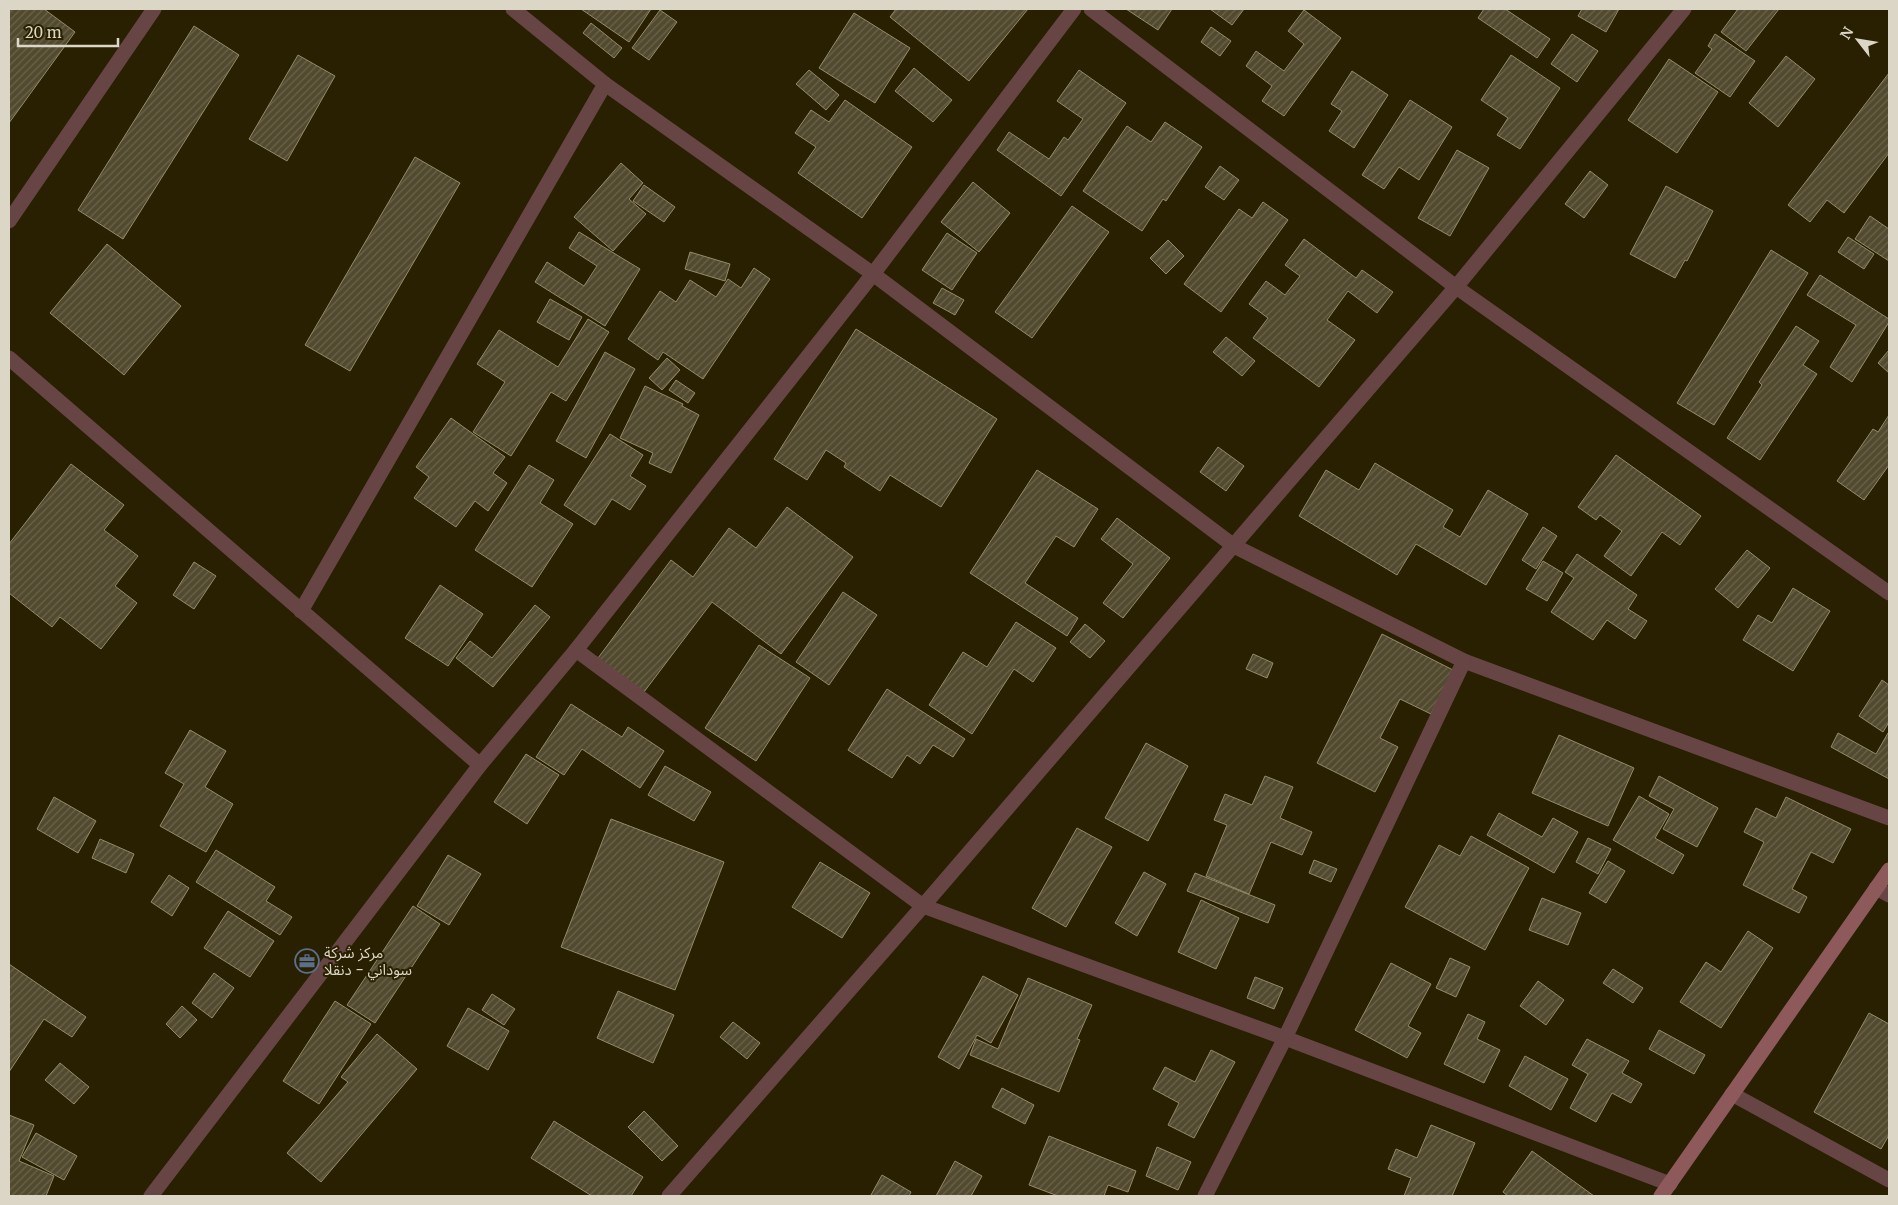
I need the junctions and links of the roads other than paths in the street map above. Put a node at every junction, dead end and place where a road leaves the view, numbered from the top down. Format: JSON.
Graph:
{"nodes":[{"id":1,"x":154,"y":9,"type":"edge"},
{"id":2,"x":513,"y":9,"type":"edge"},
{"id":3,"x":1074,"y":9,"type":"edge"},
{"id":4,"x":1092,"y":9,"type":"edge"},
{"id":5,"x":1684,"y":9,"type":"edge"},
{"id":6,"x":606,"y":84,"type":"junction"},
{"id":7,"x":9,"y":221,"type":"edge"},
{"id":8,"x":873,"y":274,"type":"junction"},
{"id":9,"x":1456,"y":287,"type":"junction"},
{"id":10,"x":9,"y":358,"type":"edge"},
{"id":11,"x":1234,"y":546,"type":"junction"},
{"id":12,"x":1889,"y":594,"type":"edge"},
{"id":13,"x":301,"y":611,"type":"junction"},
{"id":14,"x":576,"y":650,"type":"junction"},
{"id":15,"x":1464,"y":661,"type":"junction"},
{"id":16,"x":480,"y":765,"type":"junction"},
{"id":17,"x":1889,"y":818,"type":"edge"},
{"id":18,"x":1889,"y":870,"type":"edge"},
{"id":19,"x":1883,"y":891,"type":"edge"},
{"id":20,"x":923,"y":906,"type":"junction"},
{"id":21,"x":1285,"y":1038,"type":"junction"},
{"id":22,"x":1732,"y":1094,"type":"junction"},
{"id":23,"x":1889,"y":1180,"type":"edge"},
{"id":24,"x":1665,"y":1190,"type":"edge"},
{"id":25,"x":151,"y":1196,"type":"edge"},
{"id":26,"x":670,"y":1196,"type":"edge"},
{"id":27,"x":1205,"y":1196,"type":"edge"}],
"edges":[{"from":1,"to":7,"type":"street"},
{"from":2,"to":6,"type":"street"},
{"from":3,"to":8,"type":"street"},
{"from":4,"to":9,"type":"street"},
{"from":5,"to":9,"type":"street"},
{"from":6,"to":8,"type":"street"},
{"from":6,"to":13,"type":"street"},
{"from":8,"to":11,"type":"street"},
{"from":8,"to":14,"type":"street"},
{"from":9,"to":11,"type":"street"},
{"from":9,"to":12,"type":"street"},
{"from":10,"to":13,"type":"street"},
{"from":11,"to":15,"type":"street"},
{"from":11,"to":20,"type":"street"},
{"from":13,"to":16,"type":"street"},
{"from":14,"to":16,"type":"street"},
{"from":14,"to":20,"type":"street"},
{"from":15,"to":17,"type":"street"},
{"from":15,"to":21,"type":"street"},
{"from":16,"to":25,"type":"street"},
{"from":18,"to":19,"type":"main road"},
{"from":19,"to":22,"type":"main road"},
{"from":20,"to":21,"type":"street"},
{"from":20,"to":26,"type":"street"},
{"from":21,"to":24,"type":"street"},
{"from":21,"to":27,"type":"street"},
{"from":22,"to":23,"type":"street"},
{"from":22,"to":24,"type":"main road"}]}
